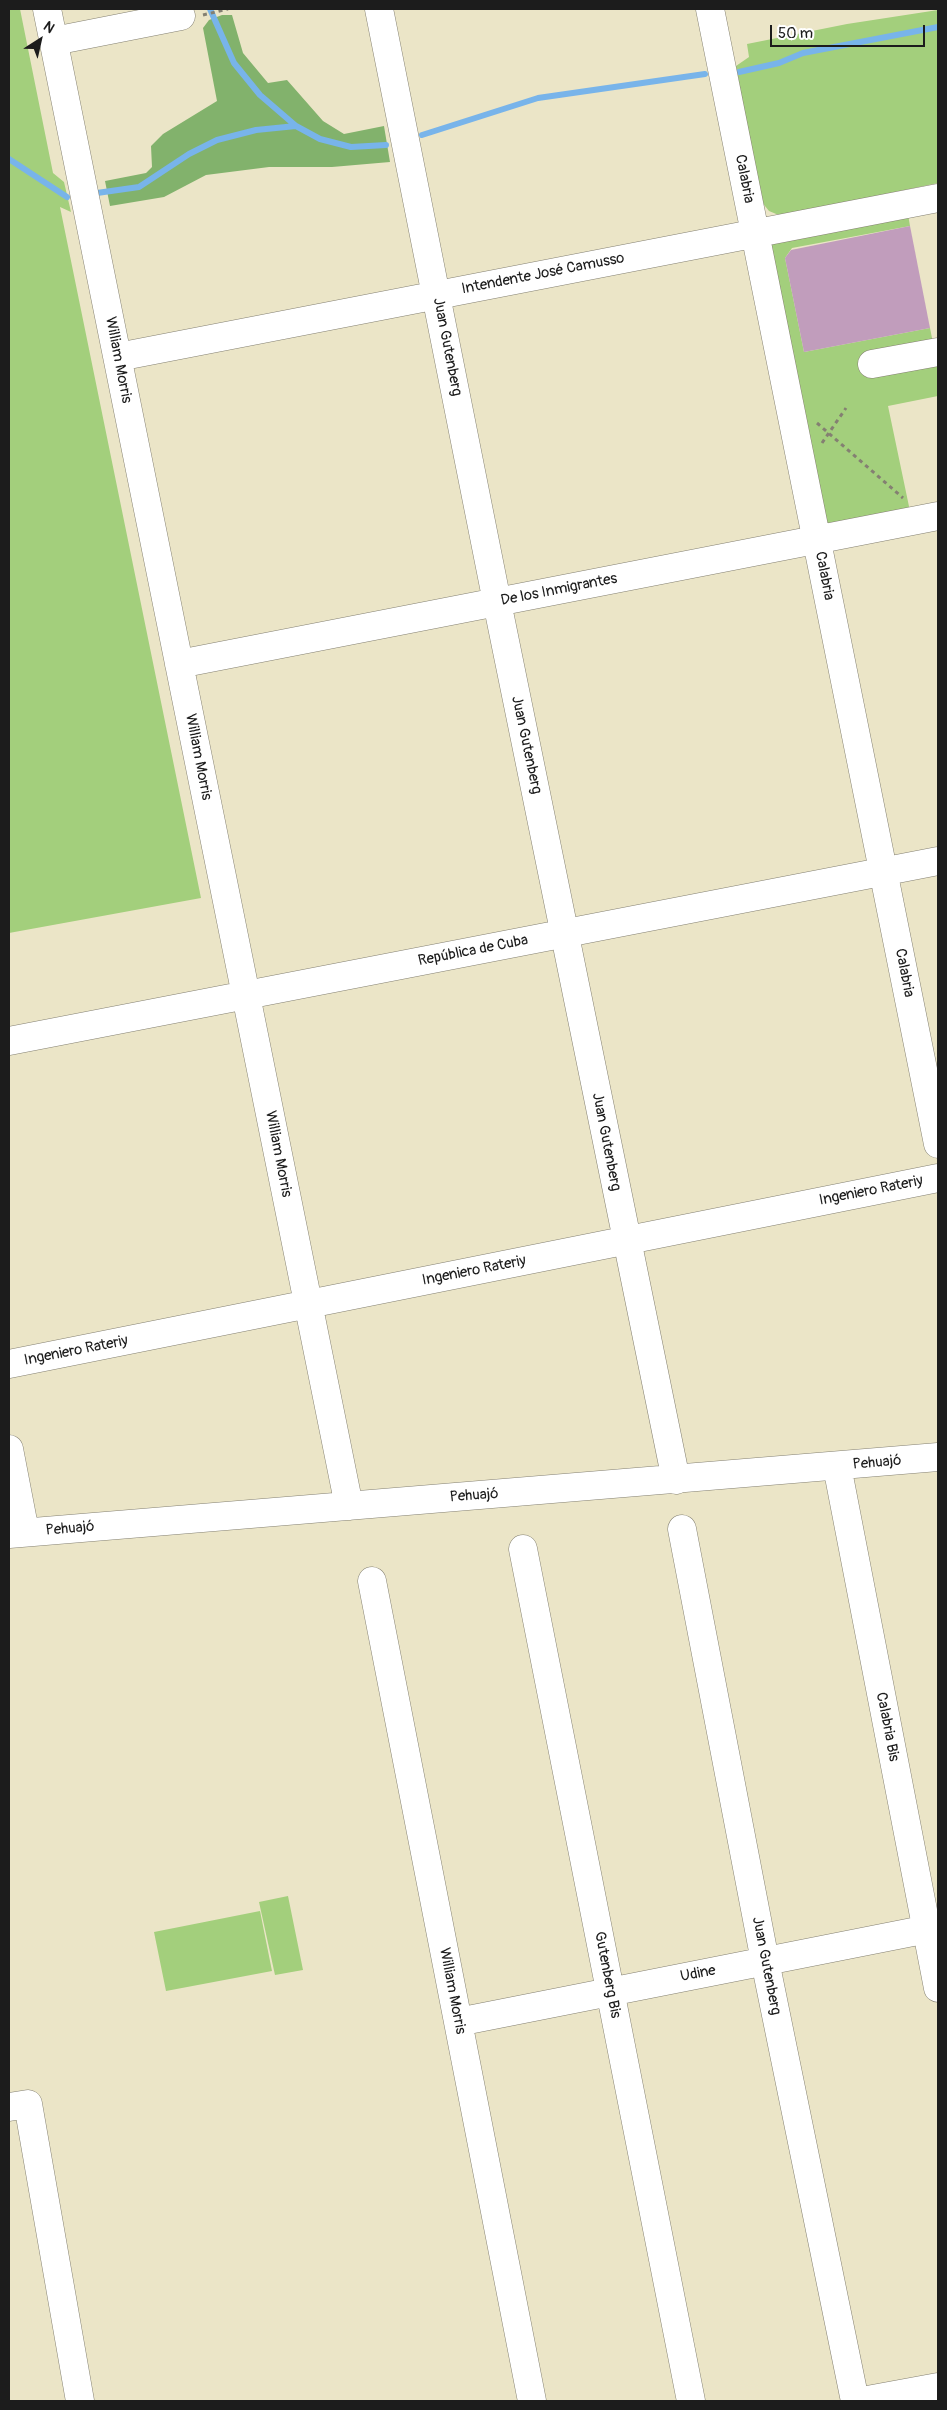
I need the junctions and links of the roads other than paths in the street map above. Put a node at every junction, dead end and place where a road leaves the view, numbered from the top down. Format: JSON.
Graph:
{"nodes":[{"id":1,"x":47,"y":9,"type":"edge"},
{"id":2,"x":379,"y":9,"type":"edge"},
{"id":3,"x":710,"y":9,"type":"edge"},
{"id":4,"x":194,"y":15,"type":"road end"},
{"id":5,"x":54,"y":41,"type":"junction"},
{"id":6,"x":938,"y":198,"type":"edge"},
{"id":7,"x":755,"y":233,"type":"junction"},
{"id":8,"x":437,"y":295,"type":"junction"},
{"id":9,"x":938,"y":352,"type":"edge"},
{"id":10,"x":118,"y":357,"type":"junction"},
{"id":11,"x":872,"y":364,"type":"dead end"},
{"id":12,"x":938,"y":516,"type":"edge"},
{"id":13,"x":817,"y":541,"type":"junction"},
{"id":14,"x":497,"y":602,"type":"junction"},
{"id":15,"x":179,"y":664,"type":"junction"},
{"id":16,"x":938,"y":860,"type":"edge"},
{"id":17,"x":883,"y":871,"type":"junction"},
{"id":18,"x":564,"y":933,"type":"junction"},
{"id":19,"x":246,"y":995,"type":"junction"},
{"id":20,"x":9,"y":1042,"type":"edge"},
{"id":21,"x":938,"y":1144,"type":"edge"},
{"id":22,"x":938,"y":1178,"type":"edge"},
{"id":23,"x":626,"y":1241,"type":"junction"},
{"id":24,"x":309,"y":1304,"type":"junction"},
{"id":25,"x":9,"y":1364,"type":"edge"},
{"id":26,"x":9,"y":1449,"type":"edge"},
{"id":27,"x":938,"y":1457,"type":"edge"},
{"id":28,"x":837,"y":1466,"type":"junction"},
{"id":29,"x":676,"y":1480,"type":"junction"},
{"id":30,"x":349,"y":1506,"type":"junction"},
{"id":31,"x":682,"y":1529,"type":"dead end"},
{"id":32,"x":17,"y":1533,"type":"edge"},
{"id":33,"x":523,"y":1549,"type":"dead end"},
{"id":34,"x":372,"y":1581,"type":"dead end"},
{"id":35,"x":932,"y":1928,"type":"edge"},
{"id":36,"x":764,"y":1961,"type":"junction"},
{"id":37,"x":938,"y":1988,"type":"edge"},
{"id":38,"x":610,"y":1992,"type":"junction"},
{"id":39,"x":458,"y":2022,"type":"junction"},
{"id":40,"x":9,"y":2107,"type":"edge"},
{"id":41,"x":938,"y":2388,"type":"edge"},
{"id":42,"x":80,"y":2401,"type":"edge"},
{"id":43,"x":532,"y":2401,"type":"edge"},
{"id":44,"x":691,"y":2401,"type":"edge"},
{"id":45,"x":855,"y":2401,"type":"edge"},
{"id":46,"x":862,"y":2401,"type":"edge"}],
"edges":[{"from":1,"to":5,"type":"street","name":"William Morris"},
{"from":2,"to":8,"type":"street","name":"Juan Gutenberg"},
{"from":3,"to":7,"type":"street","name":"Calabria"},
{"from":4,"to":5,"type":"street"},
{"from":5,"to":10,"type":"street","name":"William Morris"},
{"from":6,"to":7,"type":"street","name":"Intendente José Camusso"},
{"from":7,"to":8,"type":"street","name":"Intendente José Camusso"},
{"from":7,"to":13,"type":"street","name":"Calabria"},
{"from":8,"to":10,"type":"street","name":"Intendente José Camusso"},
{"from":8,"to":14,"type":"street","name":"Juan Gutenberg"},
{"from":9,"to":11,"type":"street"},
{"from":10,"to":15,"type":"street","name":"William Morris"},
{"from":12,"to":13,"type":"street","name":"De los Inmigrantes"},
{"from":13,"to":14,"type":"street","name":"De los Inmigrantes"},
{"from":13,"to":17,"type":"street","name":"Calabria"},
{"from":14,"to":15,"type":"street","name":"De los Inmigrantes"},
{"from":14,"to":18,"type":"street","name":"Juan Gutenberg"},
{"from":15,"to":19,"type":"street","name":"William Morris"},
{"from":16,"to":17,"type":"street","name":"República de Cuba"},
{"from":17,"to":18,"type":"street","name":"República de Cuba"},
{"from":17,"to":21,"type":"street","name":"Calabria"},
{"from":18,"to":19,"type":"street","name":"República de Cuba"},
{"from":18,"to":23,"type":"street","name":"Juan Gutenberg"},
{"from":19,"to":20,"type":"street","name":"República de Cuba"},
{"from":19,"to":24,"type":"street","name":"William Morris"},
{"from":22,"to":23,"type":"street","name":"Ingeniero Rateriy"},
{"from":23,"to":24,"type":"street","name":"Ingeniero Rateriy"},
{"from":23,"to":29,"type":"street","name":"Juan Gutenberg"},
{"from":24,"to":25,"type":"street","name":"Ingeniero Rateriy"},
{"from":24,"to":30,"type":"street","name":"William Morris"},
{"from":26,"to":32,"type":"street"},
{"from":27,"to":28,"type":"street","name":"Pehuajó"},
{"from":28,"to":29,"type":"street","name":"Pehuajó"},
{"from":28,"to":35,"type":"street","name":"Calabria Bis"},
{"from":29,"to":30,"type":"street","name":"Pehuajó"},
{"from":30,"to":32,"type":"street","name":"Pehuajó"},
{"from":31,"to":36,"type":"street","name":"Juan Gutenberg"},
{"from":33,"to":38,"type":"street","name":"Gutenberg Bis"},
{"from":34,"to":39,"type":"street","name":"William Morris"},
{"from":35,"to":36,"type":"street","name":"Udine"},
{"from":35,"to":37,"type":"street","name":"Calabria Bis"},
{"from":36,"to":38,"type":"street","name":"Udine"},
{"from":36,"to":45,"type":"street","name":"Juan Gutenberg"},
{"from":38,"to":39,"type":"street","name":"Udine"},
{"from":38,"to":44,"type":"street","name":"Gutenberg Bis"},
{"from":39,"to":43,"type":"street","name":"William Morris"},
{"from":40,"to":42,"type":"street"},
{"from":41,"to":46,"type":"street"}]}
